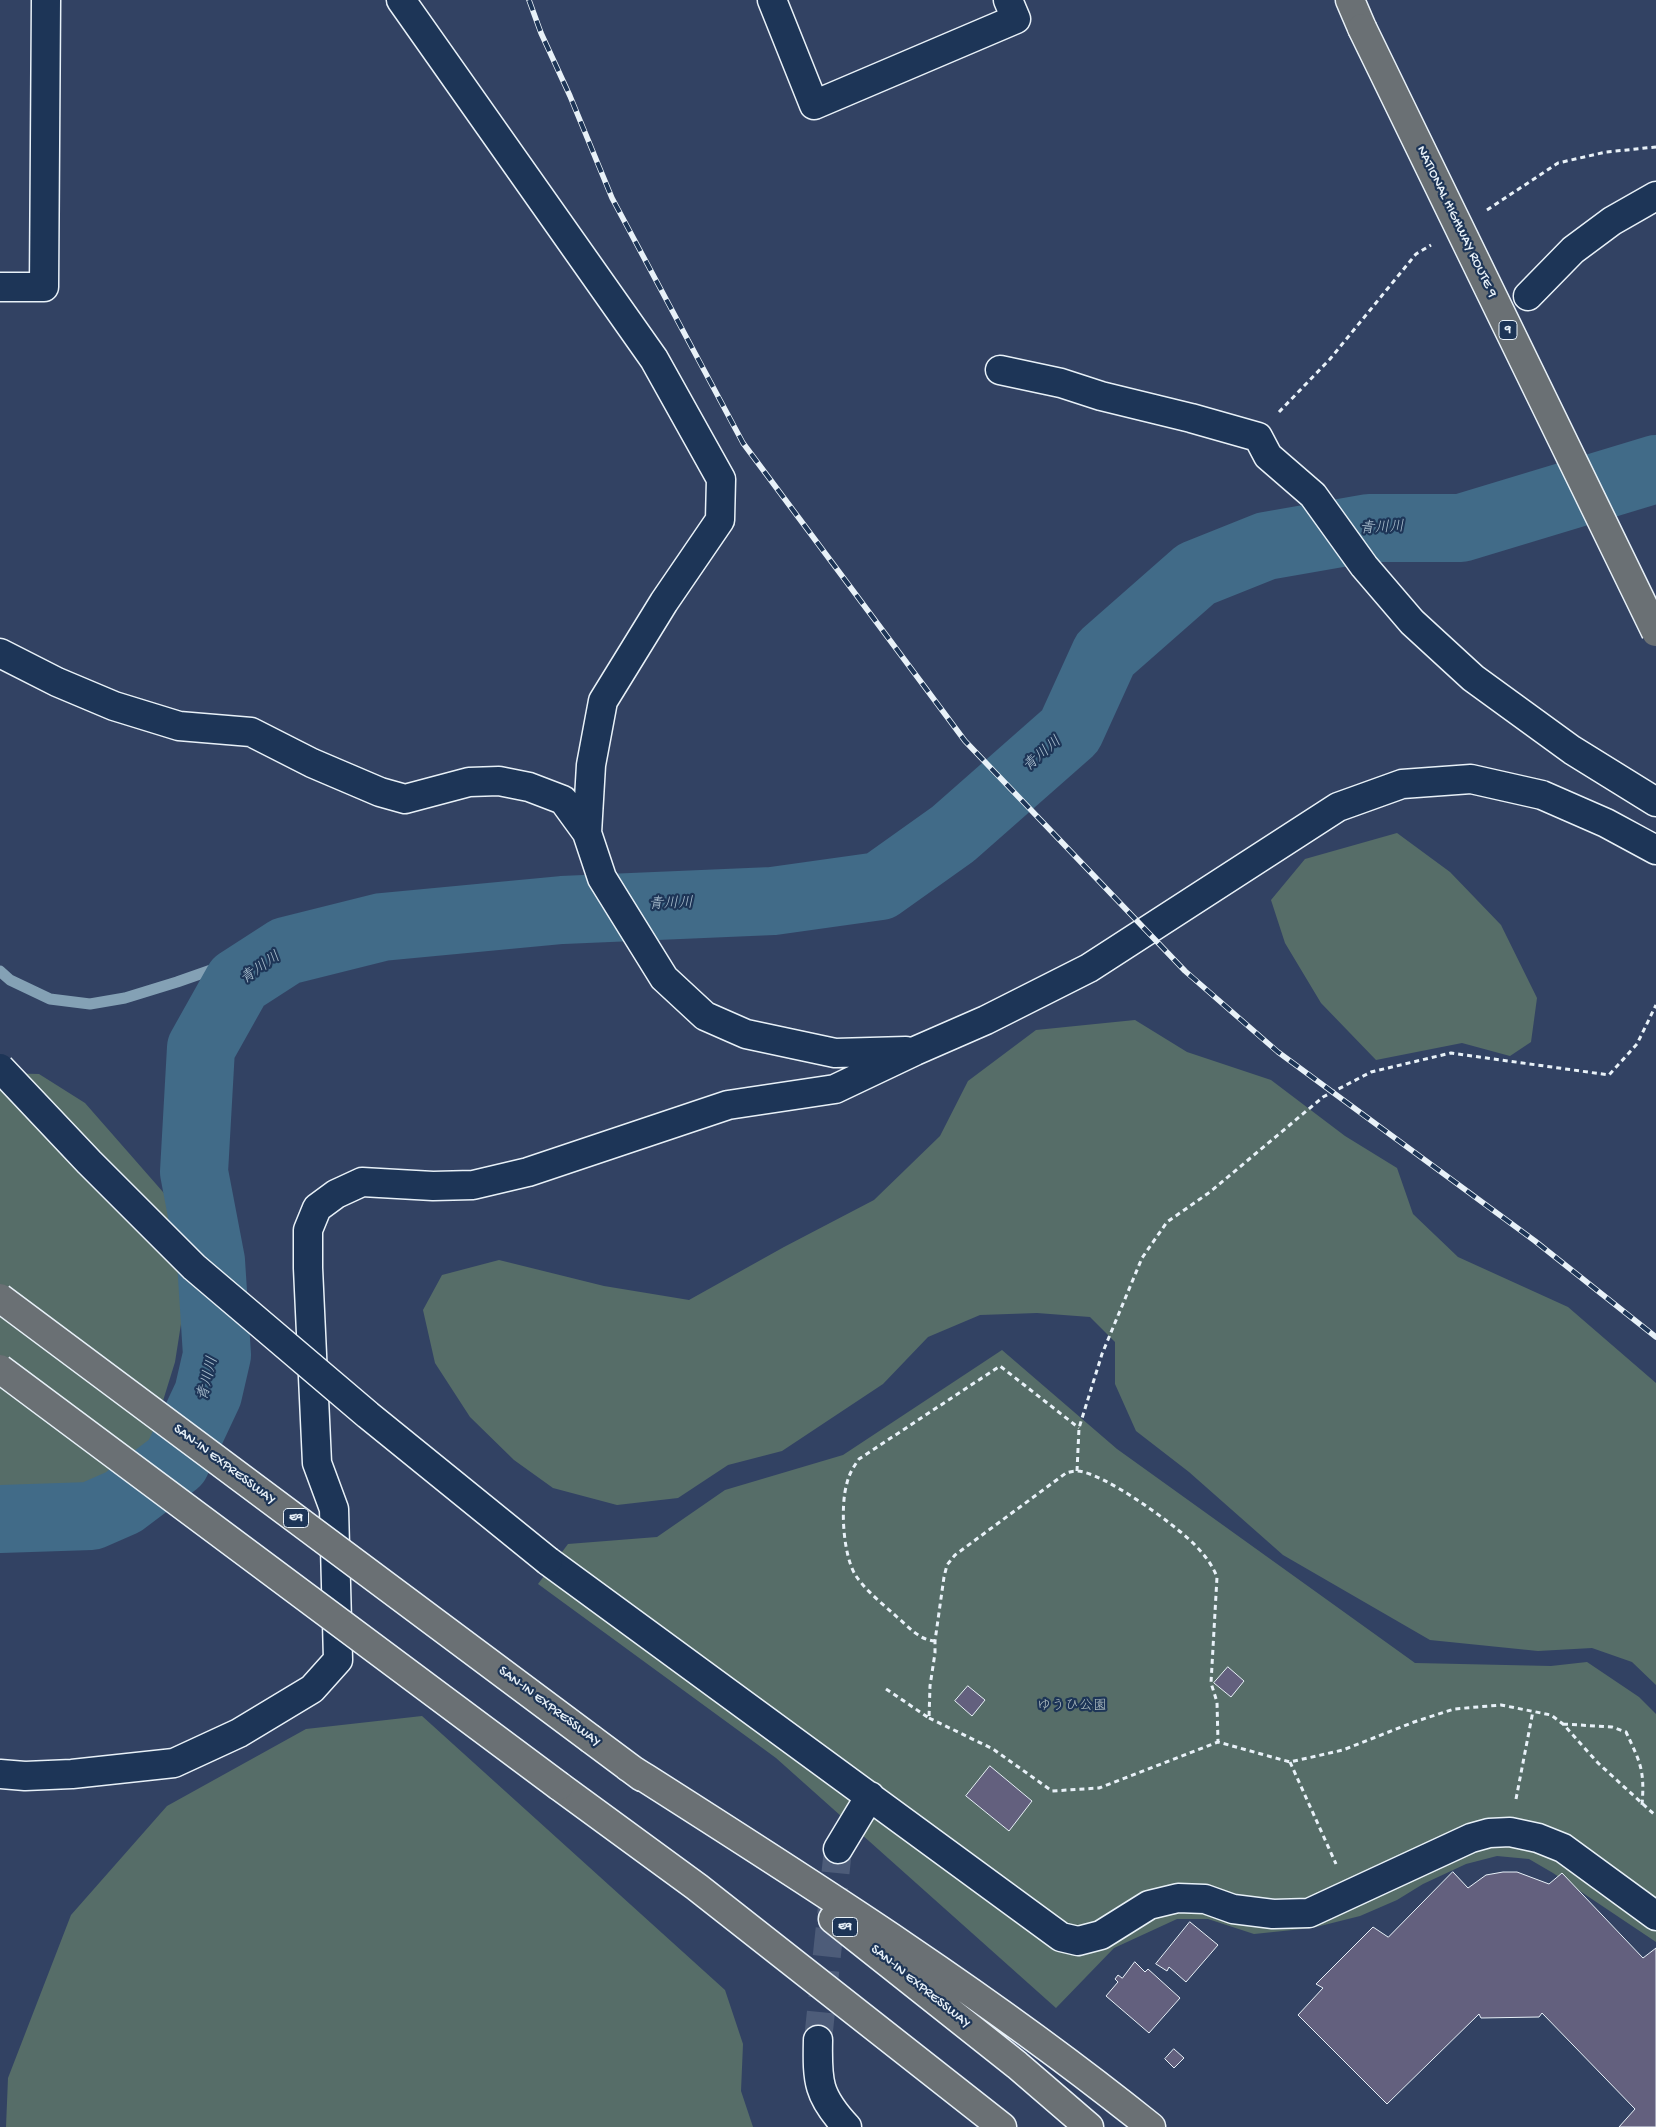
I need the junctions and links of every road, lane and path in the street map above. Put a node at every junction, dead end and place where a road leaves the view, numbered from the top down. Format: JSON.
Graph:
{"nodes":[{"id":1,"x":46,"y":0,"type":"edge"},
{"id":2,"x":401,"y":0,"type":"edge"},
{"id":3,"x":772,"y":0,"type":"edge"},
{"id":4,"x":1008,"y":0,"type":"edge"},
{"id":5,"x":1350,"y":0,"type":"edge"},
{"id":6,"x":1656,"y":196,"type":"edge"},
{"id":7,"x":0,"y":286,"type":"edge"},
{"id":8,"x":1528,"y":296,"type":"dead end"},
{"id":9,"x":1000,"y":370,"type":"dead end"},
{"id":10,"x":1656,"y":632,"type":"edge"},
{"id":11,"x":0,"y":653,"type":"edge"},
{"id":12,"x":1656,"y":802,"type":"edge"},
{"id":13,"x":587,"y":833,"type":"junction"},
{"id":14,"x":1656,"y":850,"type":"edge"},
{"id":15,"x":1656,"y":1005,"type":"edge"},
{"id":16,"x":915,"y":1051,"type":"junction"},
{"id":17,"x":0,"y":1068,"type":"edge"},
{"id":18,"x":0,"y":1298,"type":"edge"},
{"id":19,"x":0,"y":1369,"type":"edge"},
{"id":20,"x":1079,"y":1428,"type":"junction"},
{"id":21,"x":1077,"y":1471,"type":"junction"},
{"id":22,"x":935,"y":1641,"type":"junction"},
{"id":23,"x":886,"y":1689,"type":"dead end"},
{"id":24,"x":1533,"y":1711,"type":"junction"},
{"id":25,"x":929,"y":1718,"type":"junction"},
{"id":26,"x":1563,"y":1724,"type":"junction"},
{"id":27,"x":1218,"y":1742,"type":"junction"},
{"id":28,"x":1290,"y":1762,"type":"junction"},
{"id":29,"x":628,"y":1767,"type":"junction"},
{"id":30,"x":0,"y":1774,"type":"edge"},
{"id":31,"x":870,"y":1796,"type":"junction"},
{"id":32,"x":1642,"y":1805,"type":"junction"},
{"id":33,"x":1514,"y":1807,"type":"dead end"},
{"id":34,"x":1656,"y":1816,"type":"edge"},
{"id":35,"x":838,"y":1849,"type":"tunnel mouth"},
{"id":36,"x":1337,"y":1867,"type":"dead end"},
{"id":37,"x":1656,"y":1916,"type":"edge"},
{"id":38,"x":818,"y":2040,"type":"tunnel mouth"},
{"id":39,"x":847,"y":2127,"type":"edge"},
{"id":40,"x":1002,"y":2127,"type":"edge"},
{"id":41,"x":1089,"y":2127,"type":"edge"},
{"id":42,"x":1151,"y":2127,"type":"edge"}],
"edges":[{"from":1,"to":7,"type":"street"},
{"from":2,"to":13,"type":"street"},
{"from":3,"to":4,"type":"street"},
{"from":5,"to":10,"type":"highway","name":"NATIONAL HIGHWAY ROUTE 9","number":"9","bridge":true},
{"from":6,"to":8,"type":"street"},
{"from":9,"to":12,"type":"street"},
{"from":11,"to":13,"type":"street"},
{"from":13,"to":16,"type":"street"},
{"from":14,"to":16,"type":"street"},
{"from":15,"to":20,"type":"path"},
{"from":16,"to":30,"type":"street"},
{"from":17,"to":31,"type":"street","bridge":true},
{"from":18,"to":29,"type":"highway","name":"SAN-IN EXPRESSWAY","number":"E9","bridge":true},
{"from":19,"to":40,"type":"highway","bridge":true},
{"from":20,"to":21,"type":"path"},
{"from":20,"to":22,"type":"path"},
{"from":21,"to":22,"type":"path"},
{"from":21,"to":27,"type":"path"},
{"from":22,"to":25,"type":"path"},
{"from":23,"to":25,"type":"path"},
{"from":24,"to":26,"type":"path"},
{"from":24,"to":28,"type":"path"},
{"from":24,"to":33,"type":"path"},
{"from":25,"to":27,"type":"path"},
{"from":26,"to":32,"type":"path"},
{"from":26,"to":32,"type":"path"},
{"from":27,"to":28,"type":"path"},
{"from":28,"to":36,"type":"path"},
{"from":29,"to":41,"type":"highway","name":"SAN-IN EXPRESSWAY","number":"E9"},
{"from":29,"to":42,"type":"highway"},
{"from":31,"to":35,"type":"street"},
{"from":31,"to":37,"type":"street"},
{"from":32,"to":34,"type":"path"},
{"from":38,"to":39,"type":"street"}]}
